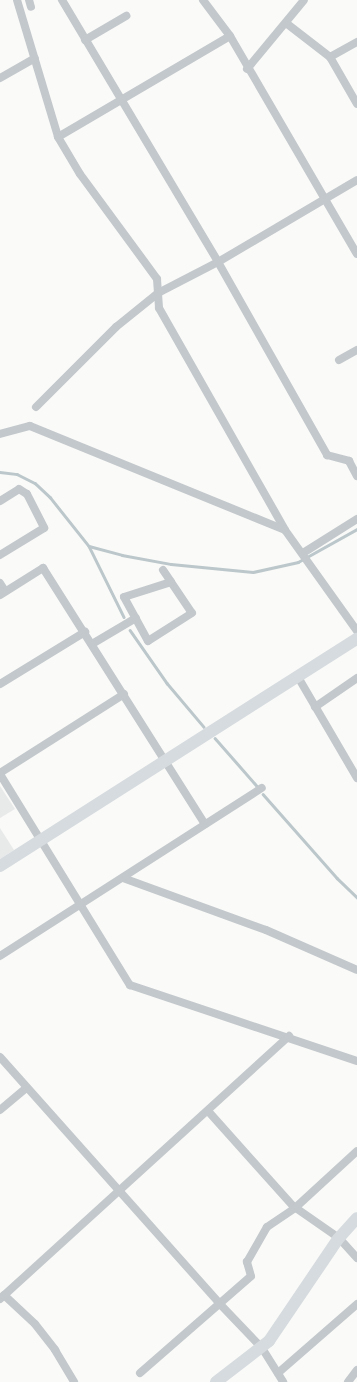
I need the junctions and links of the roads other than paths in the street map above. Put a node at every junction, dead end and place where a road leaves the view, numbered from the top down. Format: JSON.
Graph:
{"nodes":[{"id":1,"x":17,"y":0,"type":"edge"},
{"id":2,"x":62,"y":0,"type":"edge"},
{"id":3,"x":203,"y":0,"type":"edge"},
{"id":4,"x":304,"y":0,"type":"edge"},
{"id":5,"x":126,"y":16,"type":"dead end"},
{"id":6,"x":286,"y":23,"type":"junction"},
{"id":7,"x":230,"y":36,"type":"junction"},
{"id":8,"x":85,"y":40,"type":"junction"},
{"id":9,"x":357,"y":42,"type":"edge"},
{"id":10,"x":330,"y":57,"type":"junction"},
{"id":11,"x":35,"y":58,"type":"junction"},
{"id":12,"x":247,"y":69,"type":"junction"},
{"id":13,"x":0,"y":78,"type":"edge"},
{"id":14,"x":121,"y":100,"type":"junction"},
{"id":15,"x":357,"y":104,"type":"edge"},
{"id":16,"x":58,"y":137,"type":"junction"},
{"id":17,"x":357,"y":180,"type":"edge"},
{"id":18,"x":325,"y":200,"type":"junction"},
{"id":19,"x":357,"y":254,"type":"edge"},
{"id":20,"x":218,"y":262,"type":"junction"},
{"id":21,"x":158,"y":293,"type":"junction"},
{"id":22,"x":357,"y":350,"type":"edge"},
{"id":23,"x":339,"y":360,"type":"dead end"},
{"id":24,"x":36,"y":407,"type":"dead end"},
{"id":25,"x":0,"y":434,"type":"edge"},
{"id":26,"x":357,"y":476,"type":"edge"},
{"id":27,"x":0,"y":502,"type":"edge"},
{"id":28,"x":357,"y":519,"type":"edge"},
{"id":29,"x":285,"y":530,"type":"junction"},
{"id":30,"x":0,"y":556,"type":"edge"},
{"id":31,"x":305,"y":556,"type":"junction"},
{"id":32,"x":163,"y":570,"type":"dead end"},
{"id":33,"x":171,"y":582,"type":"junction"},
{"id":34,"x":0,"y":583,"type":"edge"},
{"id":35,"x":3,"y":593,"type":"edge"},
{"id":36,"x":136,"y":618,"type":"junction"},
{"id":37,"x":357,"y":631,"type":"edge"},
{"id":38,"x":85,"y":632,"type":"junction"},
{"id":39,"x":357,"y":639,"type":"edge"},
{"id":40,"x":92,"y":644,"type":"junction"},
{"id":41,"x":298,"y":677,"type":"junction"},
{"id":42,"x":357,"y":678,"type":"edge"},
{"id":43,"x":0,"y":684,"type":"edge"},
{"id":44,"x":124,"y":694,"type":"junction"},
{"id":45,"x":315,"y":707,"type":"junction"},
{"id":46,"x":165,"y":761,"type":"junction"},
{"id":47,"x":0,"y":773,"type":"edge"},
{"id":48,"x":357,"y":778,"type":"edge"},
{"id":49,"x":262,"y":788,"type":"dead end"},
{"id":50,"x":205,"y":824,"type":"junction"},
{"id":51,"x":42,"y":840,"type":"junction"},
{"id":52,"x":0,"y":866,"type":"edge"},
{"id":53,"x":123,"y":878,"type":"junction"},
{"id":54,"x":81,"y":905,"type":"junction"},
{"id":55,"x":0,"y":956,"type":"edge"},
{"id":56,"x":357,"y":970,"type":"edge"},
{"id":57,"x":289,"y":1036,"type":"junction"},
{"id":58,"x":0,"y":1057,"type":"edge"},
{"id":59,"x":357,"y":1061,"type":"edge"},
{"id":60,"x":26,"y":1088,"type":"junction"},
{"id":61,"x":0,"y":1110,"type":"edge"},
{"id":62,"x":208,"y":1111,"type":"junction"},
{"id":63,"x":357,"y":1151,"type":"edge"},
{"id":64,"x":121,"y":1191,"type":"junction"},
{"id":65,"x":295,"y":1208,"type":"junction"},
{"id":66,"x":357,"y":1218,"type":"edge"},
{"id":67,"x":339,"y":1238,"type":"junction"},
{"id":68,"x":357,"y":1258,"type":"edge"},
{"id":69,"x":2,"y":1297,"type":"edge"},
{"id":70,"x":218,"y":1302,"type":"junction"},
{"id":71,"x":357,"y":1304,"type":"edge"},
{"id":72,"x":262,"y":1348,"type":"junction"},
{"id":73,"x":357,"y":1370,"type":"edge"},
{"id":74,"x":140,"y":1373,"type":"dead end"},
{"id":75,"x":278,"y":1373,"type":"junction"},
{"id":76,"x":74,"y":1382,"type":"edge"},
{"id":77,"x":216,"y":1382,"type":"edge"},
{"id":78,"x":283,"y":1382,"type":"edge"},
{"id":79,"x":348,"y":1382,"type":"edge"}],
"edges":[{"from":1,"to":11,"type":"street"},
{"from":2,"to":8,"type":"street"},
{"from":3,"to":7,"type":"street"},
{"from":4,"to":6,"type":"street"},
{"from":5,"to":8,"type":"street"},
{"from":6,"to":10,"type":"street"},
{"from":6,"to":12,"type":"street"},
{"from":7,"to":12,"type":"street"},
{"from":7,"to":14,"type":"street"},
{"from":8,"to":14,"type":"street"},
{"from":9,"to":10,"type":"street"},
{"from":10,"to":15,"type":"street"},
{"from":11,"to":13,"type":"street"},
{"from":11,"to":16,"type":"street"},
{"from":12,"to":18,"type":"street"},
{"from":14,"to":16,"type":"street"},
{"from":14,"to":20,"type":"street"},
{"from":16,"to":21,"type":"street"},
{"from":17,"to":18,"type":"street"},
{"from":18,"to":19,"type":"street"},
{"from":18,"to":20,"type":"street"},
{"from":20,"to":21,"type":"street"},
{"from":20,"to":26,"type":"street"},
{"from":21,"to":24,"type":"street"},
{"from":21,"to":29,"type":"street"},
{"from":22,"to":23,"type":"street"},
{"from":25,"to":29,"type":"street"},
{"from":27,"to":30,"type":"street"},
{"from":28,"to":31,"type":"street"},
{"from":29,"to":31,"type":"street"},
{"from":31,"to":37,"type":"street"},
{"from":32,"to":33,"type":"street"},
{"from":33,"to":36,"type":"street"},
{"from":33,"to":36,"type":"street"},
{"from":34,"to":35,"type":"street"},
{"from":35,"to":38,"type":"street"},
{"from":36,"to":40,"type":"street"},
{"from":38,"to":40,"type":"street"},
{"from":38,"to":43,"type":"street"},
{"from":39,"to":41,"type":"street"},
{"from":40,"to":44,"type":"street"},
{"from":41,"to":45,"type":"street"},
{"from":41,"to":46,"type":"street"},
{"from":42,"to":45,"type":"street"},
{"from":44,"to":46,"type":"street"},
{"from":44,"to":47,"type":"street"},
{"from":45,"to":48,"type":"street"},
{"from":46,"to":50,"type":"street"},
{"from":46,"to":51,"type":"street"},
{"from":47,"to":51,"type":"street"},
{"from":49,"to":50,"type":"street"},
{"from":50,"to":53,"type":"street"},
{"from":51,"to":52,"type":"street"},
{"from":51,"to":54,"type":"street"},
{"from":53,"to":54,"type":"street"},
{"from":53,"to":56,"type":"street"},
{"from":54,"to":55,"type":"street"},
{"from":54,"to":57,"type":"street"},
{"from":57,"to":59,"type":"street"},
{"from":57,"to":62,"type":"street"},
{"from":58,"to":60,"type":"street"},
{"from":60,"to":61,"type":"street"},
{"from":60,"to":64,"type":"street"},
{"from":62,"to":64,"type":"street"},
{"from":62,"to":65,"type":"street"},
{"from":63,"to":65,"type":"street"},
{"from":64,"to":69,"type":"street"},
{"from":64,"to":70,"type":"street"},
{"from":65,"to":67,"type":"street"},
{"from":65,"to":70,"type":"street"},
{"from":66,"to":67,"type":"street"},
{"from":67,"to":68,"type":"street"},
{"from":67,"to":72,"type":"street"},
{"from":69,"to":76,"type":"street"},
{"from":70,"to":72,"type":"street"},
{"from":70,"to":74,"type":"street"},
{"from":71,"to":75,"type":"street"},
{"from":72,"to":75,"type":"street"},
{"from":72,"to":77,"type":"street"},
{"from":73,"to":79,"type":"street"},
{"from":75,"to":78,"type":"street"}]}
